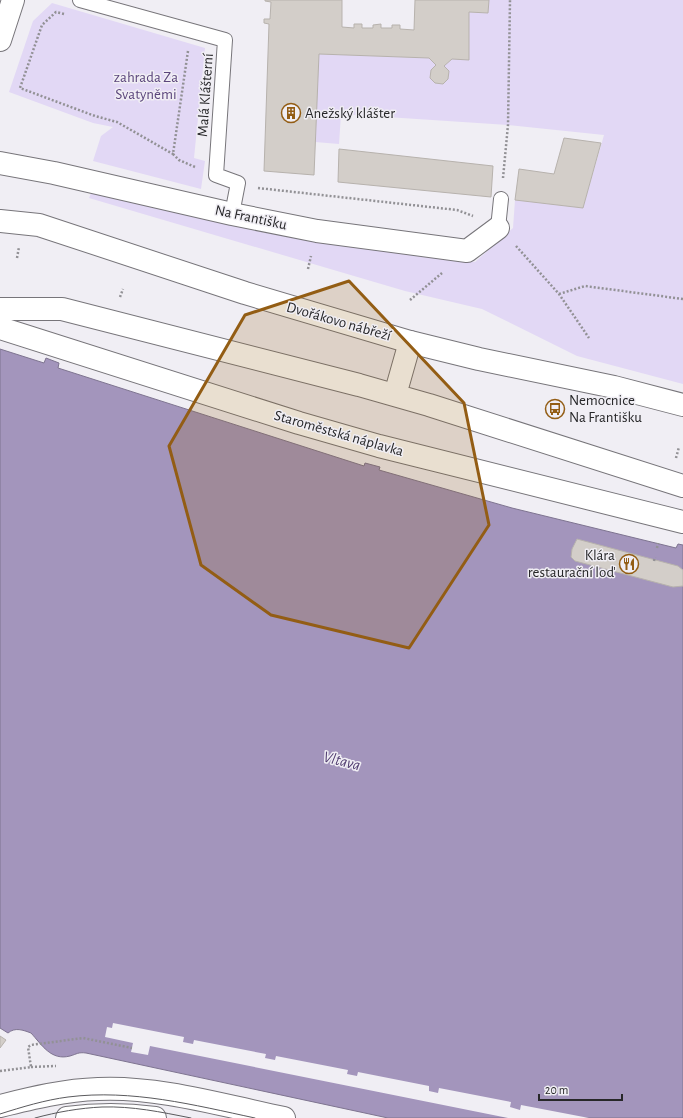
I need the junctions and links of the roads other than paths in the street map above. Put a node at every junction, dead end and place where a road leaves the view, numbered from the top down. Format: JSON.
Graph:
{"nodes":[{"id":1,"x":13,"y":0,"type":"edge"},
{"id":2,"x":80,"y":0,"type":"edge"},
{"id":3,"x":0,"y":40,"type":"edge"},
{"id":4,"x":0,"y":163,"type":"edge"},
{"id":5,"x":501,"y":199,"type":"road end"},
{"id":6,"x":232,"y":214,"type":"junction"},
{"id":7,"x":0,"y":221,"type":"edge"},
{"id":8,"x":498,"y":228,"type":"joint"},
{"id":9,"x":0,"y":309,"type":"edge"},
{"id":10,"x":0,"y":328,"type":"edge"},
{"id":11,"x":410,"y":342,"type":"junction"},
{"id":12,"x":394,"y":395,"type":"junction"},
{"id":13,"x":683,"y":405,"type":"edge"},
{"id":14,"x":683,"y":486,"type":"edge"},
{"id":15,"x":683,"y":522,"type":"edge"},
{"id":16,"x":0,"y":1106,"type":"edge"},
{"id":17,"x":67,"y":1118,"type":"edge"},
{"id":18,"x":154,"y":1118,"type":"edge"},
{"id":19,"x":284,"y":1118,"type":"edge"}],
"edges":[{"from":1,"to":3,"type":"street"},
{"from":2,"to":6,"type":"lane","name":"Malá Klášterní"},
{"from":4,"to":6,"type":"street","name":"Na Františku"},
{"from":5,"to":8,"type":"lane"},
{"from":6,"to":8,"type":"street","name":"Na Františku"},
{"from":7,"to":11,"type":"street","name":"Dvořákovo nábřeží"},
{"from":9,"to":12,"type":"street"},
{"from":10,"to":15,"type":"street","name":"Staroměstská náplavka"},
{"from":11,"to":12,"type":"street"},
{"from":11,"to":13,"type":"street","name":"Dvořákovo nábřeží"},
{"from":12,"to":14,"type":"street"},
{"from":16,"to":19,"type":"street"},
{"from":17,"to":18,"type":"street"}]}
